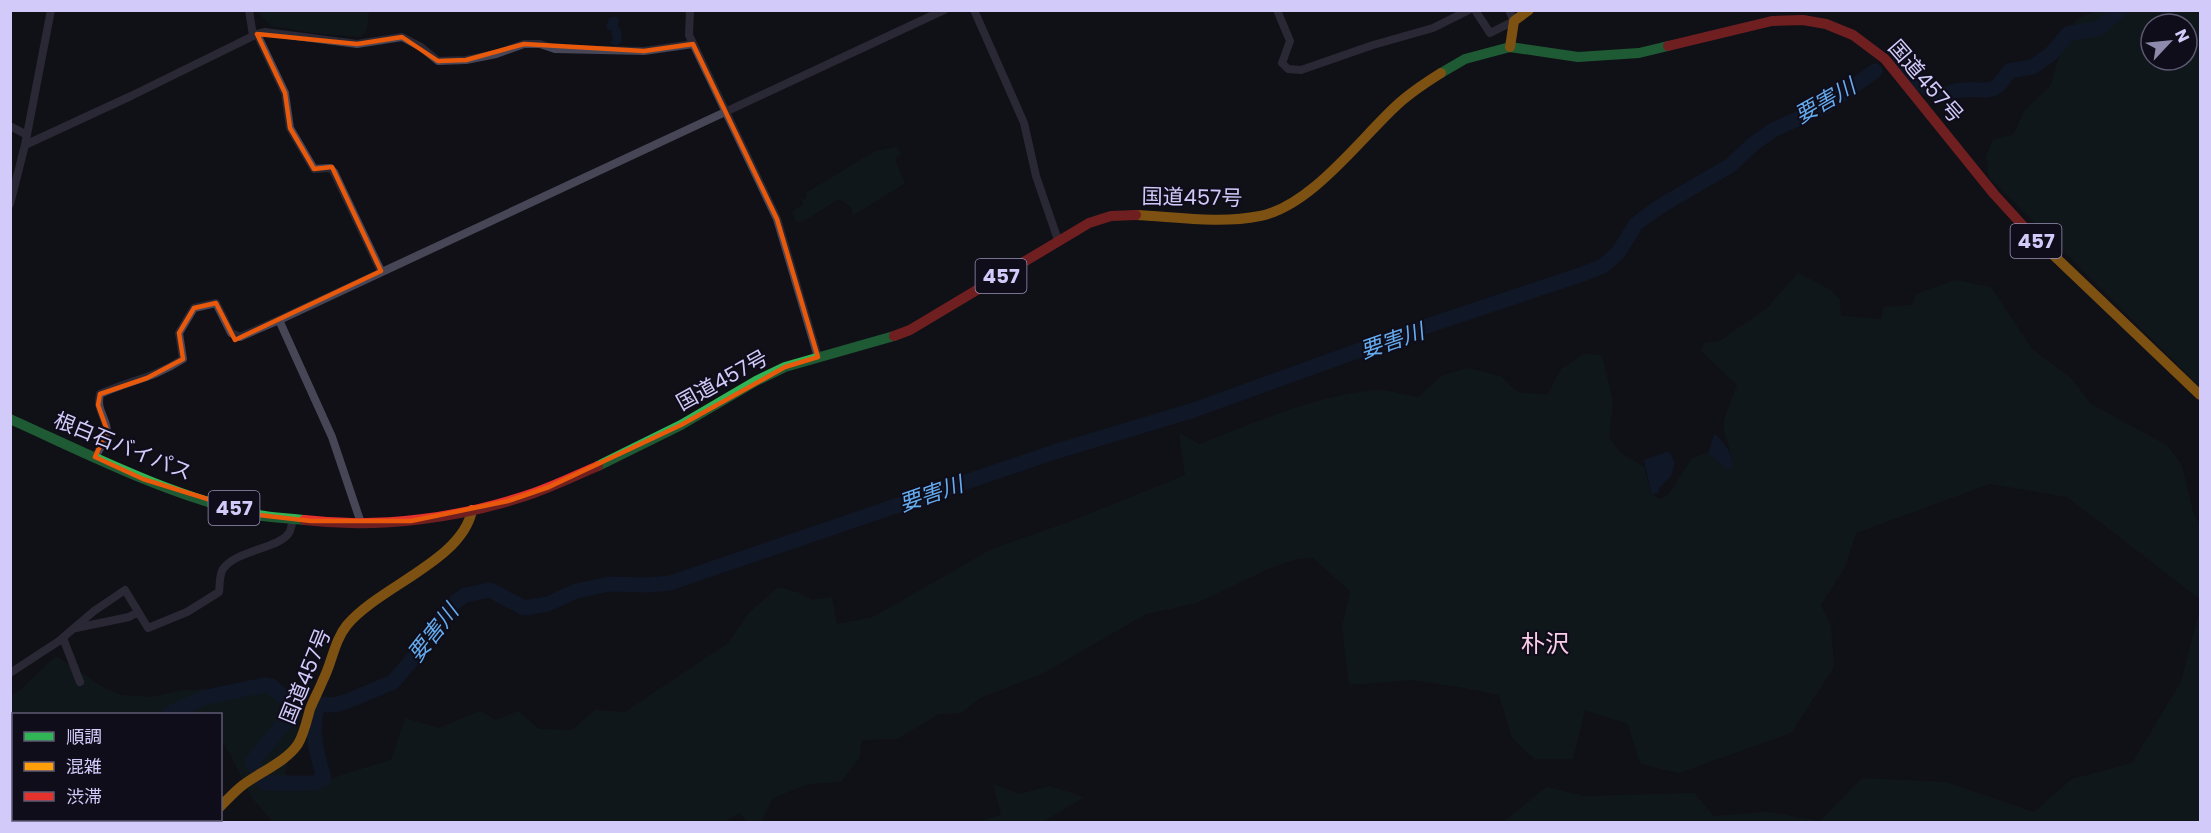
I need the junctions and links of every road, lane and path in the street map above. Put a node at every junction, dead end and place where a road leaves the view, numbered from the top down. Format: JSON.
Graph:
{"nodes":[{"id":1,"x":51,"y":10,"type":"edge"},
{"id":2,"x":249,"y":10,"type":"edge"},
{"id":3,"x":690,"y":10,"type":"edge"},
{"id":4,"x":944,"y":10,"type":"edge"},
{"id":5,"x":974,"y":10,"type":"edge"},
{"id":6,"x":1277,"y":10,"type":"edge"},
{"id":7,"x":1469,"y":10,"type":"edge"},
{"id":8,"x":1475,"y":10,"type":"edge"},
{"id":9,"x":1509,"y":10,"type":"edge"},
{"id":10,"x":1529,"y":10,"type":"edge"},
{"id":11,"x":1514,"y":21,"type":"junction"},
{"id":12,"x":255,"y":35,"type":"junction"},
{"id":13,"x":693,"y":44,"type":"junction"},
{"id":14,"x":1510,"y":47,"type":"junction"},
{"id":15,"x":726,"y":112,"type":"junction"},
{"id":16,"x":10,"y":126,"type":"edge"},
{"id":17,"x":27,"y":135,"type":"junction"},
{"id":18,"x":25,"y":145,"type":"junction"},
{"id":19,"x":10,"y":204,"type":"edge"},
{"id":20,"x":1058,"y":240,"type":"junction"},
{"id":21,"x":381,"y":271,"type":"junction"},
{"id":22,"x":279,"y":320,"type":"junction"},
{"id":23,"x":818,"y":357,"type":"junction"},
{"id":24,"x":2200,"y":395,"type":"edge"},
{"id":25,"x":10,"y":419,"type":"edge"},
{"id":26,"x":95,"y":457,"type":"junction"},
{"id":27,"x":472,"y":510,"type":"junction"},
{"id":28,"x":293,"y":519,"type":"junction"},
{"id":29,"x":361,"y":523,"type":"junction"},
{"id":30,"x":138,"y":612,"type":"junction"},
{"id":31,"x":74,"y":628,"type":"junction"},
{"id":32,"x":63,"y":638,"type":"junction"},
{"id":33,"x":10,"y":673,"type":"edge"},
{"id":34,"x":80,"y":682,"type":"dead end"},
{"id":35,"x":222,"y":805,"type":"edge"}],
"edges":[{"from":1,"to":17,"type":"street"},
{"from":2,"to":12,"type":"street"},
{"from":3,"to":13,"type":"street"},
{"from":4,"to":15,"type":"street"},
{"from":5,"to":20,"type":"street"},
{"from":6,"to":7,"type":"street"},
{"from":8,"to":11,"type":"street"},
{"from":9,"to":11,"type":"street"},
{"from":10,"to":11,"type":"main road"},
{"from":11,"to":14,"type":"main road"},
{"from":12,"to":13,"type":"street"},
{"from":12,"to":18,"type":"street"},
{"from":12,"to":21,"type":"street"},
{"from":13,"to":15,"type":"street"},
{"from":14,"to":20,"type":"main road","name":"国道457号","number":"457"},
{"from":14,"to":24,"type":"main road","name":"国道457号","number":"457"},
{"from":15,"to":21,"type":"street"},
{"from":15,"to":23,"type":"street"},
{"from":16,"to":17,"type":"street"},
{"from":17,"to":18,"type":"street"},
{"from":18,"to":19,"type":"street"},
{"from":20,"to":23,"type":"main road","name":"国道457号","number":"457"},
{"from":21,"to":22,"type":"street"},
{"from":22,"to":26,"type":"street"},
{"from":22,"to":29,"type":"street"},
{"from":23,"to":27,"type":"main road","name":"国道457号","number":"457"},
{"from":25,"to":26,"type":"main road","name":"根白石バイパス","number":"457"},
{"from":26,"to":28,"type":"main road","name":"根白石バイパス","number":"457"},
{"from":27,"to":29,"type":"main road","name":"根白石バイパス","number":"457"},
{"from":27,"to":35,"type":"main road","name":"国道457号"},
{"from":28,"to":29,"type":"main road","name":"根白石バイパス","number":"457"},
{"from":28,"to":30,"type":"street"},
{"from":30,"to":31,"type":"street"},
{"from":30,"to":31,"type":"street"},
{"from":31,"to":32,"type":"street"},
{"from":32,"to":33,"type":"street"},
{"from":32,"to":34,"type":"street"}]}
